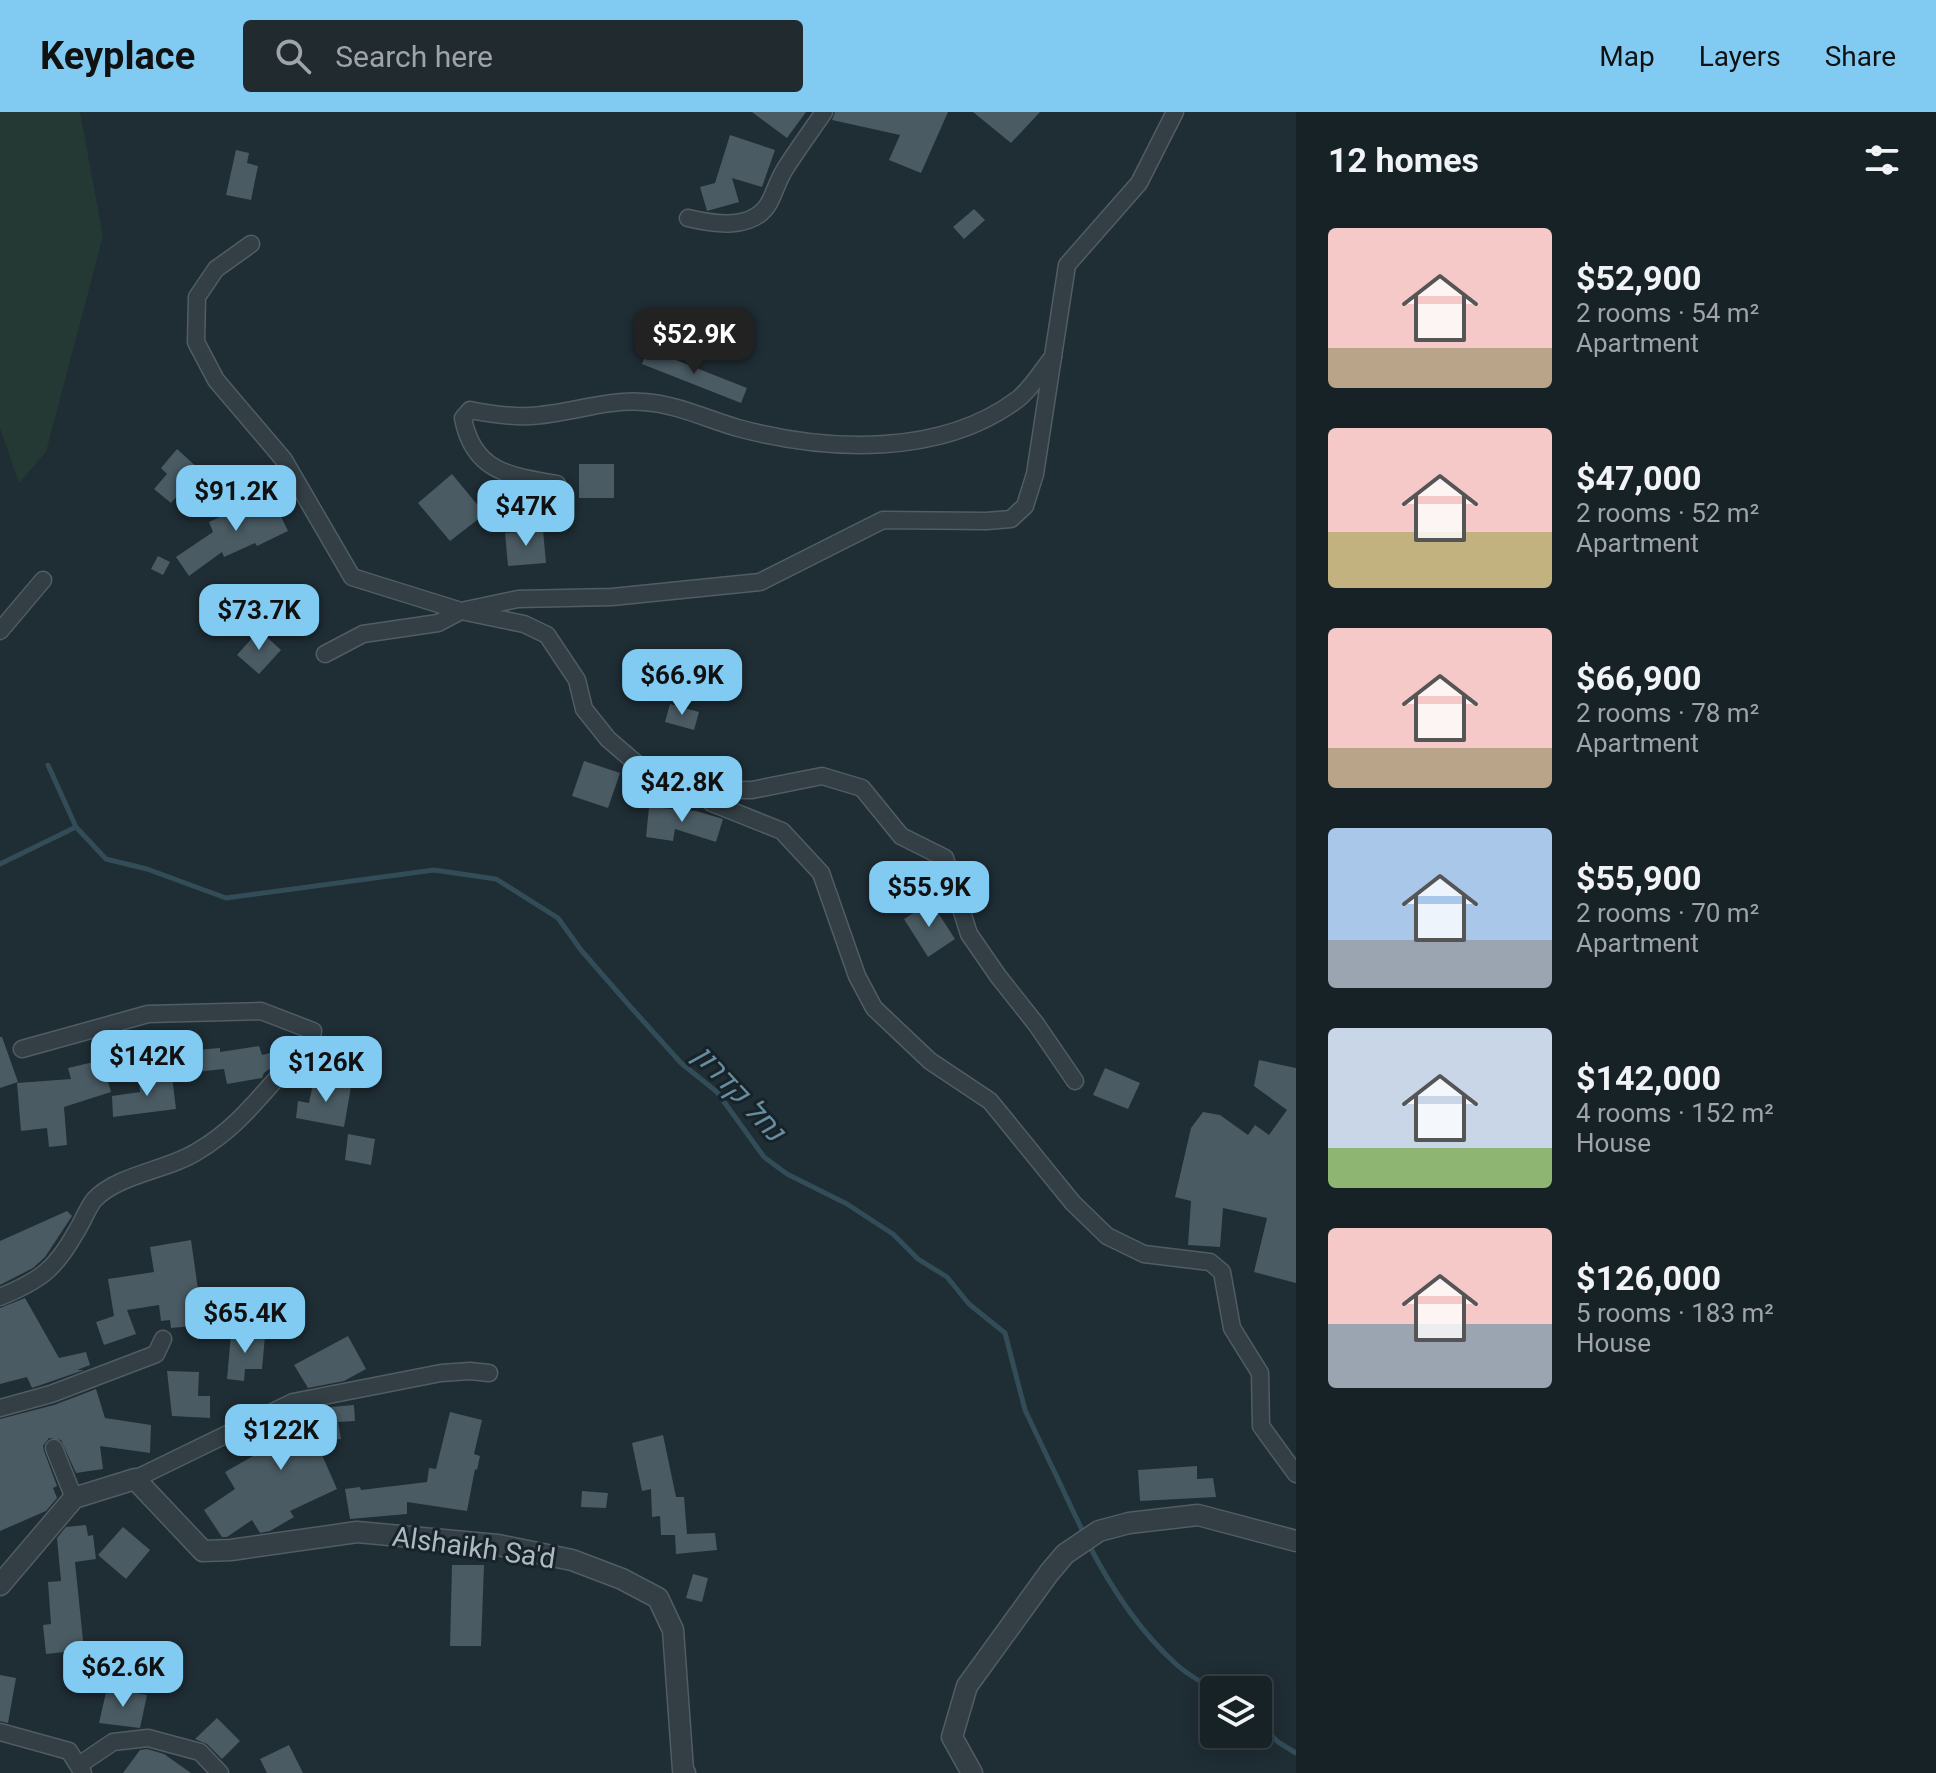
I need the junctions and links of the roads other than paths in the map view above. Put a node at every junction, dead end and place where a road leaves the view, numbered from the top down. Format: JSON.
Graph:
{"nodes":[{"id":1,"x":824,"y":112,"type":"edge"},
{"id":2,"x":1175,"y":112,"type":"edge"},
{"id":3,"x":688,"y":218,"type":"dead end"},
{"id":4,"x":251,"y":244,"type":"dead end"},
{"id":5,"x":1054,"y":355,"type":"junction"},
{"id":6,"x":557,"y":484,"type":"dead end"},
{"id":7,"x":43,"y":580,"type":"dead end"},
{"id":8,"x":461,"y":611,"type":"junction"},
{"id":9,"x":0,"y":631,"type":"edge"},
{"id":10,"x":325,"y":654,"type":"dead end"},
{"id":11,"x":710,"y":790,"type":"junction"},
{"id":12,"x":22,"y":1049,"type":"dead end"},
{"id":13,"x":1075,"y":1081,"type":"dead end"},
{"id":14,"x":0,"y":1297,"type":"edge"},
{"id":15,"x":163,"y":1339,"type":"dead end"},
{"id":16,"x":489,"y":1373,"type":"dead end"},
{"id":17,"x":0,"y":1408,"type":"edge"},
{"id":18,"x":54,"y":1448,"type":"dead end"},
{"id":19,"x":1296,"y":1474,"type":"edge"},
{"id":20,"x":135,"y":1479,"type":"junction"},
{"id":21,"x":74,"y":1498,"type":"junction"},
{"id":22,"x":1296,"y":1541,"type":"edge"},
{"id":23,"x":0,"y":1585,"type":"edge"},
{"id":24,"x":0,"y":1732,"type":"edge"},
{"id":25,"x":81,"y":1769,"type":"edge"},
{"id":26,"x":220,"y":1773,"type":"edge"},
{"id":27,"x":685,"y":1773,"type":"edge"},
{"id":28,"x":972,"y":1773,"type":"edge"}],
"edges":[{"from":1,"to":3,"type":"street"},
{"from":2,"to":5,"type":"street"},
{"from":4,"to":8,"type":"street"},
{"from":5,"to":6,"type":"street"},
{"from":5,"to":8,"type":"street"},
{"from":7,"to":9,"type":"street"},
{"from":8,"to":10,"type":"street"},
{"from":8,"to":11,"type":"street"},
{"from":11,"to":13,"type":"street"},
{"from":11,"to":19,"type":"street"},
{"from":12,"to":14,"type":"street"},
{"from":15,"to":17,"type":"street"},
{"from":16,"to":20,"type":"street"},
{"from":18,"to":21,"type":"street"},
{"from":20,"to":21,"type":"street"},
{"from":20,"to":27,"type":"street","name":"Alshaikh Sa'd"},
{"from":21,"to":23,"type":"street"},
{"from":22,"to":28,"type":"street"},
{"from":24,"to":25,"type":"street"},
{"from":25,"to":26,"type":"street"}]}
